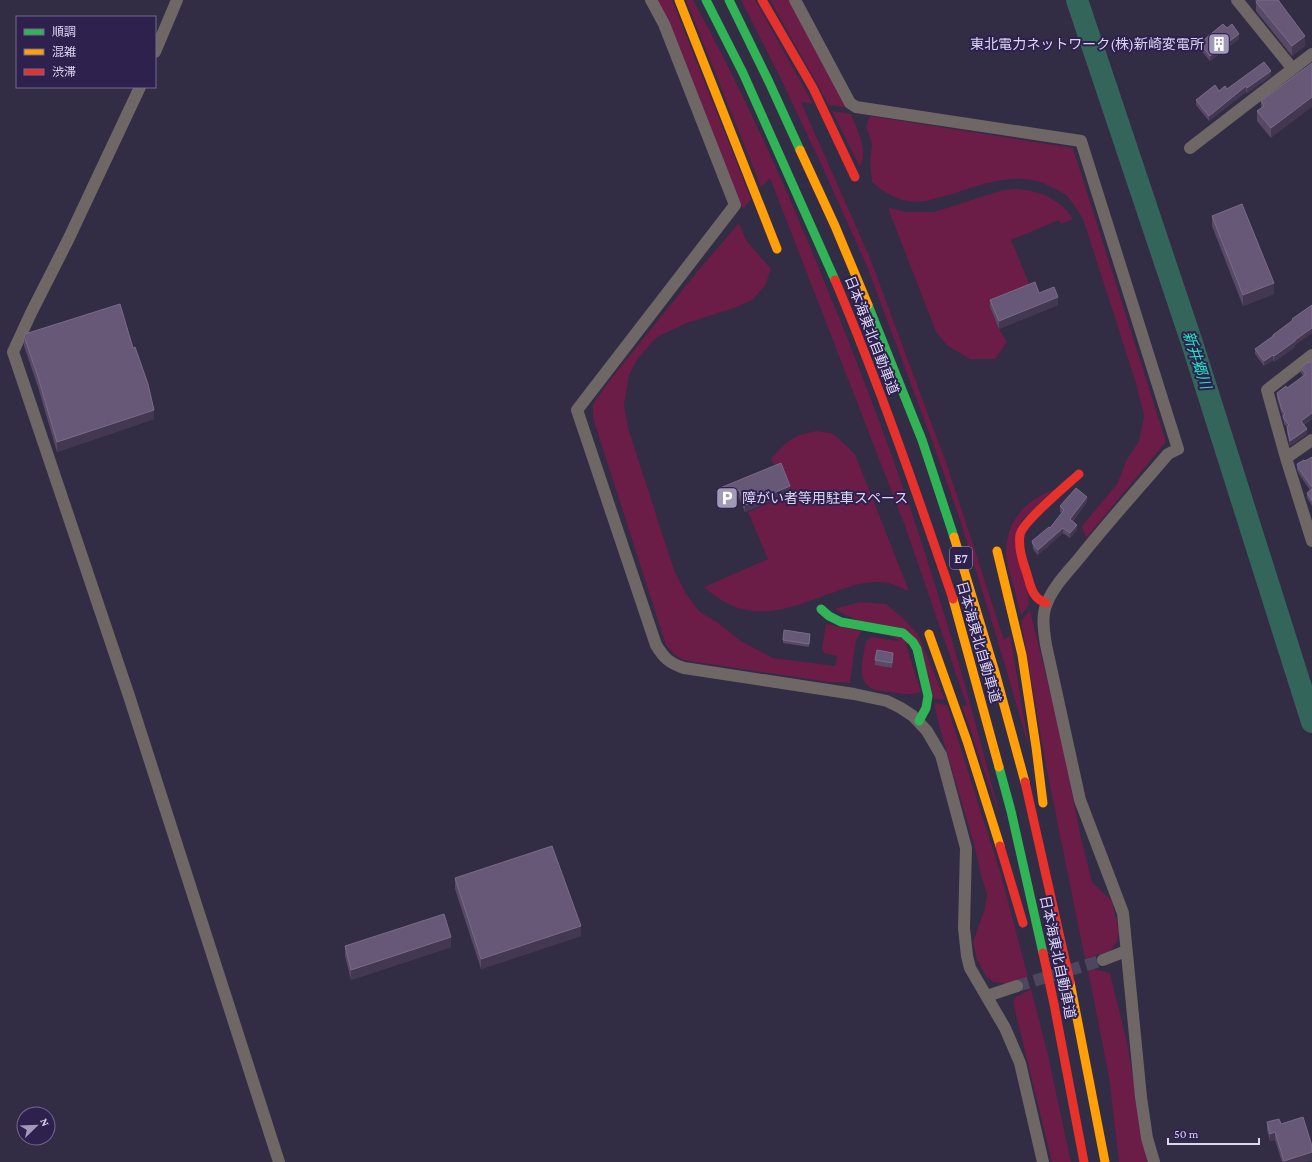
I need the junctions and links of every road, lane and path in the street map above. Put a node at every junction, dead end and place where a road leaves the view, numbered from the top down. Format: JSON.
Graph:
{"nodes":[{"id":1,"x":177,"y":0,"type":"edge"},
{"id":2,"x":651,"y":0,"type":"edge"},
{"id":3,"x":679,"y":0,"type":"edge"},
{"id":4,"x":706,"y":0,"type":"edge"},
{"id":5,"x":729,"y":0,"type":"edge"},
{"id":6,"x":762,"y":0,"type":"edge"},
{"id":7,"x":795,"y":0,"type":"edge"},
{"id":8,"x":1237,"y":0,"type":"edge"},
{"id":9,"x":156,"y":50,"type":"edge"},
{"id":10,"x":1312,"y":54,"type":"edge"},
{"id":11,"x":1292,"y":68,"type":"junction"},
{"id":12,"x":140,"y":88,"type":"edge"},
{"id":13,"x":1190,"y":148,"type":"dead end"},
{"id":14,"x":855,"y":177,"type":"dead end"},
{"id":15,"x":777,"y":249,"type":"dead end"},
{"id":16,"x":1312,"y":356,"type":"edge"},
{"id":17,"x":1312,"y":440,"type":"edge"},
{"id":18,"x":1286,"y":458,"type":"junction"},
{"id":19,"x":1079,"y":474,"type":"dead end"},
{"id":20,"x":1309,"y":522,"type":"edge"},
{"id":21,"x":1312,"y":541,"type":"edge"},
{"id":22,"x":997,"y":551,"type":"dead end"},
{"id":23,"x":1046,"y":603,"type":"junction"},
{"id":24,"x":821,"y":609,"type":"dead end"},
{"id":25,"x":929,"y":634,"type":"dead end"},
{"id":26,"x":919,"y":721,"type":"junction"},
{"id":27,"x":1044,"y":810,"type":"dead end"},
{"id":28,"x":1061,"y":902,"type":"dead end"},
{"id":29,"x":1025,"y":932,"type":"dead end"},
{"id":30,"x":1126,"y":951,"type":"junction"},
{"id":31,"x":1103,"y":960,"type":"tunnel mouth"},
{"id":32,"x":1017,"y":986,"type":"tunnel mouth"},
{"id":33,"x":1041,"y":988,"type":"dead end"},
{"id":34,"x":987,"y":996,"type":"junction"},
{"id":35,"x":1079,"y":1131,"type":"junction"},
{"id":36,"x":1102,"y":1146,"type":"junction"},
{"id":37,"x":279,"y":1162,"type":"edge"},
{"id":38,"x":1043,"y":1162,"type":"edge"},
{"id":39,"x":1084,"y":1162,"type":"edge"},
{"id":40,"x":1105,"y":1162,"type":"edge"},
{"id":41,"x":1154,"y":1162,"type":"edge"}],
"edges":[{"from":1,"to":9,"type":"street"},
{"from":2,"to":26,"type":"street"},
{"from":3,"to":15,"type":"highway"},
{"from":4,"to":35,"type":"highway","name":"日本海東北自動車道","number":"E7"},
{"from":5,"to":36,"type":"highway","name":"日本海東北自動車道","number":"E7"},
{"from":6,"to":14,"type":"highway"},
{"from":7,"to":23,"type":"street"},
{"from":8,"to":11,"type":"street"},
{"from":10,"to":11,"type":"street"},
{"from":11,"to":13,"type":"street"},
{"from":12,"to":37,"type":"street"},
{"from":16,"to":18,"type":"street"},
{"from":17,"to":18,"type":"street"},
{"from":18,"to":20,"type":"street"},
{"from":19,"to":23,"type":"highway"},
{"from":20,"to":21,"type":"street"},
{"from":22,"to":27,"type":"highway"},
{"from":23,"to":30,"type":"street"},
{"from":24,"to":26,"type":"highway"},
{"from":25,"to":29,"type":"highway"},
{"from":26,"to":34,"type":"street"},
{"from":28,"to":36,"type":"highway"},
{"from":30,"to":31,"type":"street"},
{"from":30,"to":41,"type":"street"},
{"from":32,"to":34,"type":"street"},
{"from":33,"to":35,"type":"highway"},
{"from":34,"to":38,"type":"street"},
{"from":35,"to":39,"type":"highway","name":"日本海東北自動車道","number":"E7"},
{"from":36,"to":40,"type":"highway","name":"日本海東北自動車道","number":"E7"}]}
